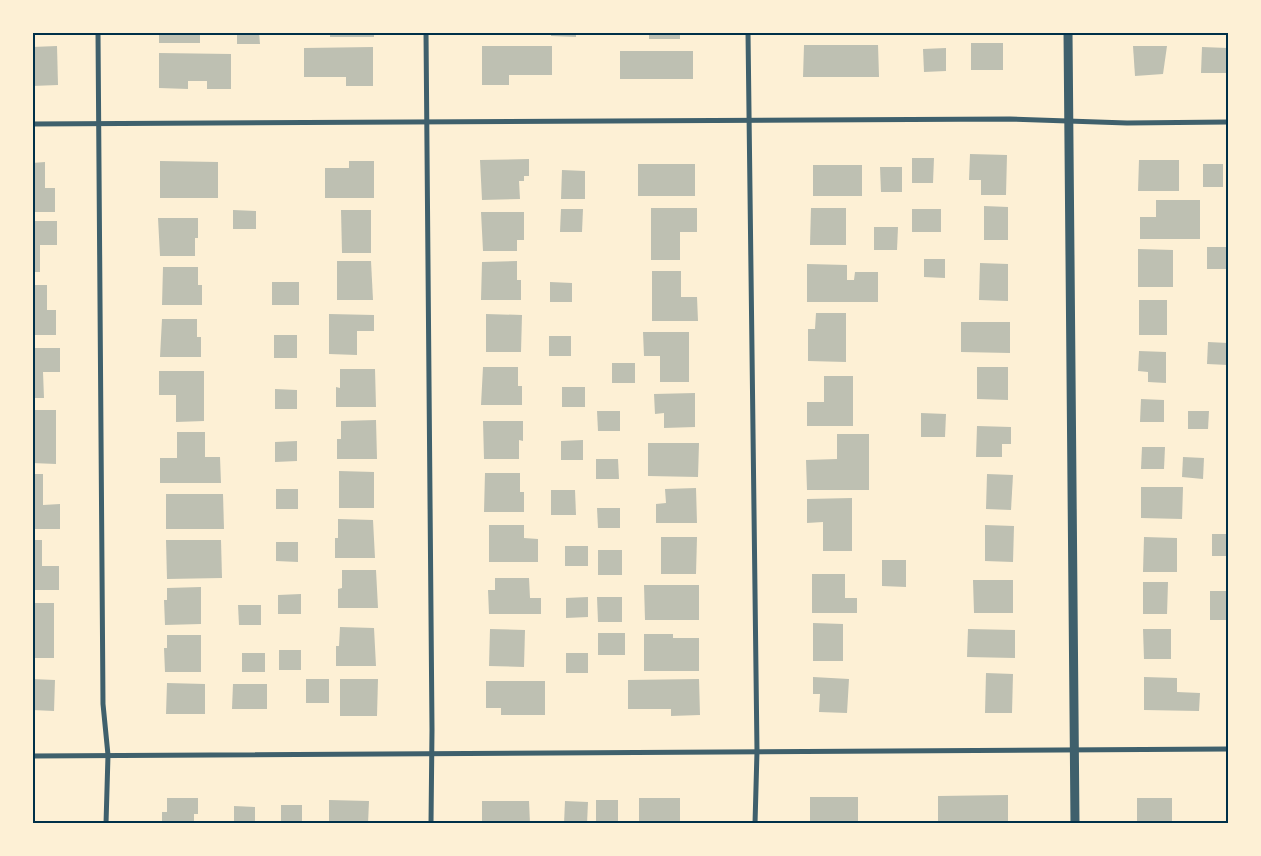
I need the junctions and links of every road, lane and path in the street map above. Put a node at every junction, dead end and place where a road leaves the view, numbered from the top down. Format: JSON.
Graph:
{"nodes":[{"id":1,"x":98,"y":32,"type":"edge"},
{"id":2,"x":426,"y":32,"type":"edge"},
{"id":3,"x":748,"y":32,"type":"edge"},
{"id":4,"x":1068,"y":32,"type":"edge"},
{"id":5,"x":750,"y":121,"type":"junction"},
{"id":6,"x":1068,"y":121,"type":"junction"},
{"id":7,"x":1228,"y":122,"type":"edge"},
{"id":8,"x":427,"y":123,"type":"junction"},
{"id":9,"x":32,"y":124,"type":"edge"},
{"id":10,"x":99,"y":124,"type":"junction"},
{"id":11,"x":1074,"y":749,"type":"junction"},
{"id":12,"x":1228,"y":749,"type":"edge"},
{"id":13,"x":756,"y":751,"type":"junction"},
{"id":14,"x":432,"y":753,"type":"junction"},
{"id":15,"x":108,"y":755,"type":"junction"},
{"id":16,"x":32,"y":756,"type":"edge"},
{"id":17,"x":106,"y":824,"type":"edge"},
{"id":18,"x":431,"y":824,"type":"edge"},
{"id":19,"x":755,"y":824,"type":"edge"},
{"id":20,"x":1074,"y":824,"type":"edge"}],
"edges":[{"from":1,"to":10,"type":"street"},
{"from":2,"to":8,"type":"street"},
{"from":3,"to":5,"type":"street"},
{"from":4,"to":6,"type":"street"},
{"from":5,"to":6,"type":"street"},
{"from":5,"to":8,"type":"street"},
{"from":5,"to":13,"type":"street"},
{"from":6,"to":7,"type":"street"},
{"from":6,"to":11,"type":"street"},
{"from":8,"to":10,"type":"street"},
{"from":8,"to":14,"type":"street"},
{"from":9,"to":10,"type":"street"},
{"from":10,"to":15,"type":"street"},
{"from":11,"to":12,"type":"street"},
{"from":11,"to":13,"type":"street"},
{"from":11,"to":20,"type":"street"},
{"from":13,"to":14,"type":"street"},
{"from":13,"to":19,"type":"street"},
{"from":14,"to":15,"type":"street"},
{"from":14,"to":18,"type":"street"},
{"from":15,"to":16,"type":"street"},
{"from":15,"to":17,"type":"street"}]}
